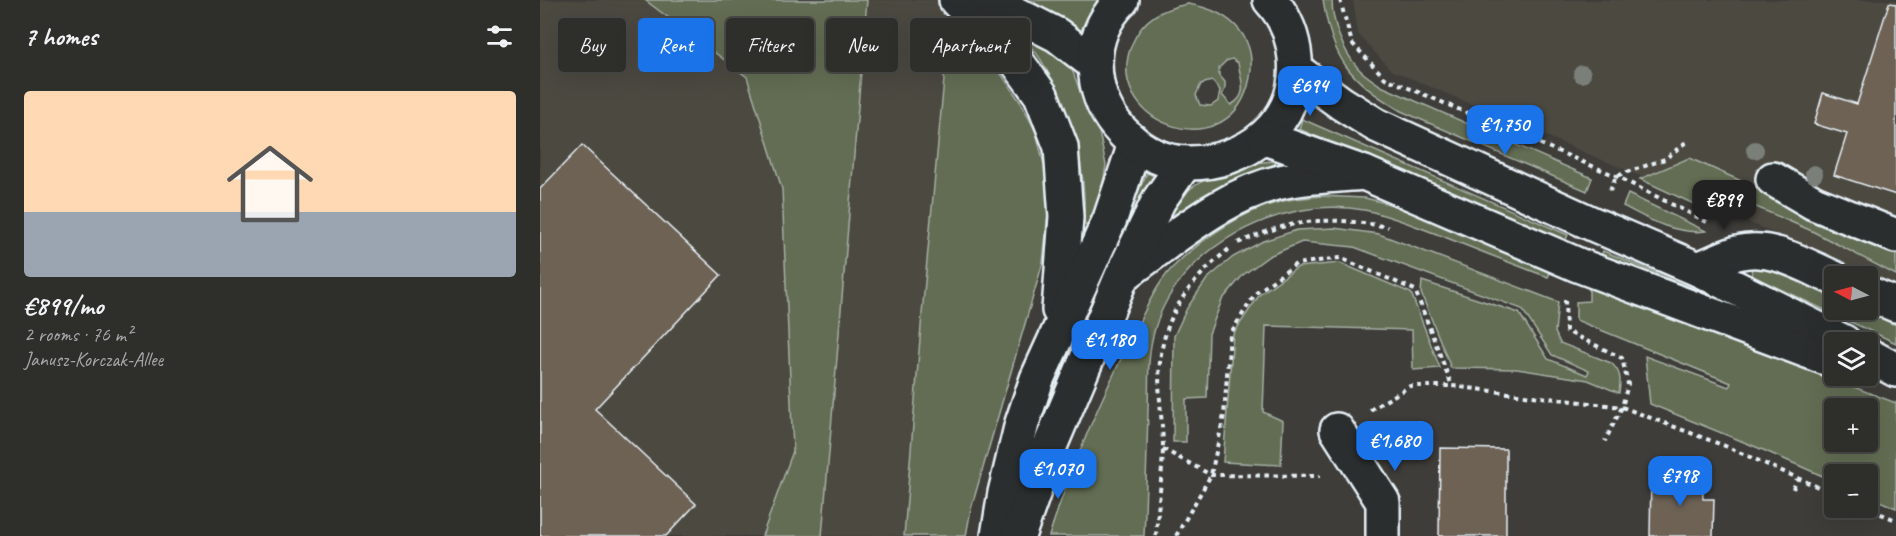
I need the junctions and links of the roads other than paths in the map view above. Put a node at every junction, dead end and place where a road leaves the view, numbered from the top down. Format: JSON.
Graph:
{"nodes":[{"id":1,"x":957,"y":0,"type":"edge"},
{"id":2,"x":988,"y":0,"type":"edge"},
{"id":3,"x":1122,"y":0,"type":"edge"},
{"id":4,"x":1282,"y":7,"type":"edge"},
{"id":5,"x":1093,"y":63,"type":"junction"},
{"id":6,"x":1296,"y":70,"type":"junction"},
{"id":7,"x":1265,"y":138,"type":"junction"},
{"id":8,"x":1136,"y":144,"type":"junction"},
{"id":9,"x":1185,"y":163,"type":"junction"},
{"id":10,"x":1364,"y":173,"type":"junction"},
{"id":11,"x":1773,"y":179,"type":"dead end"},
{"id":12,"x":1896,"y":236,"type":"edge"},
{"id":13,"x":1698,"y":269,"type":"junction"},
{"id":14,"x":1824,"y":274,"type":"edge"},
{"id":15,"x":1122,"y":276,"type":"junction"},
{"id":16,"x":1878,"y":297,"type":"edge"},
{"id":17,"x":1896,"y":305,"type":"edge"},
{"id":18,"x":1058,"y":331,"type":"junction"},
{"id":19,"x":1824,"y":332,"type":"edge"},
{"id":20,"x":1824,"y":357,"type":"edge"},
{"id":21,"x":1878,"y":360,"type":"edge"},
{"id":22,"x":1896,"y":370,"type":"edge"},
{"id":23,"x":1878,"y":376,"type":"edge"},
{"id":24,"x":1896,"y":382,"type":"edge"},
{"id":25,"x":1336,"y":430,"type":"road end"},
{"id":26,"x":998,"y":536,"type":"edge"},
{"id":27,"x":1018,"y":536,"type":"edge"},
{"id":28,"x":1383,"y":536,"type":"edge"}],
"edges":[{"from":1,"to":18,"type":"main road"},
{"from":2,"to":5,"type":"main road"},
{"from":3,"to":5,"type":"main road"},
{"from":4,"to":6,"type":"main road"},
{"from":5,"to":8,"type":"main road"},
{"from":6,"to":7,"type":"main road"},
{"from":6,"to":13,"type":"main road"},
{"from":7,"to":9,"type":"main road"},
{"from":7,"to":10,"type":"main road"},
{"from":8,"to":9,"type":"main road"},
{"from":8,"to":18,"type":"main road"},
{"from":9,"to":15,"type":"main road"},
{"from":10,"to":15,"type":"main road"},
{"from":10,"to":20,"type":"main road"},
{"from":11,"to":12,"type":"main road"},
{"from":13,"to":14,"type":"main road"},
{"from":13,"to":19,"type":"main road"},
{"from":15,"to":27,"type":"main road"},
{"from":16,"to":17,"type":"main road"},
{"from":18,"to":26,"type":"main road"},
{"from":21,"to":22,"type":"main road"},
{"from":23,"to":24,"type":"main road"},
{"from":25,"to":28,"type":"main road"}]}
